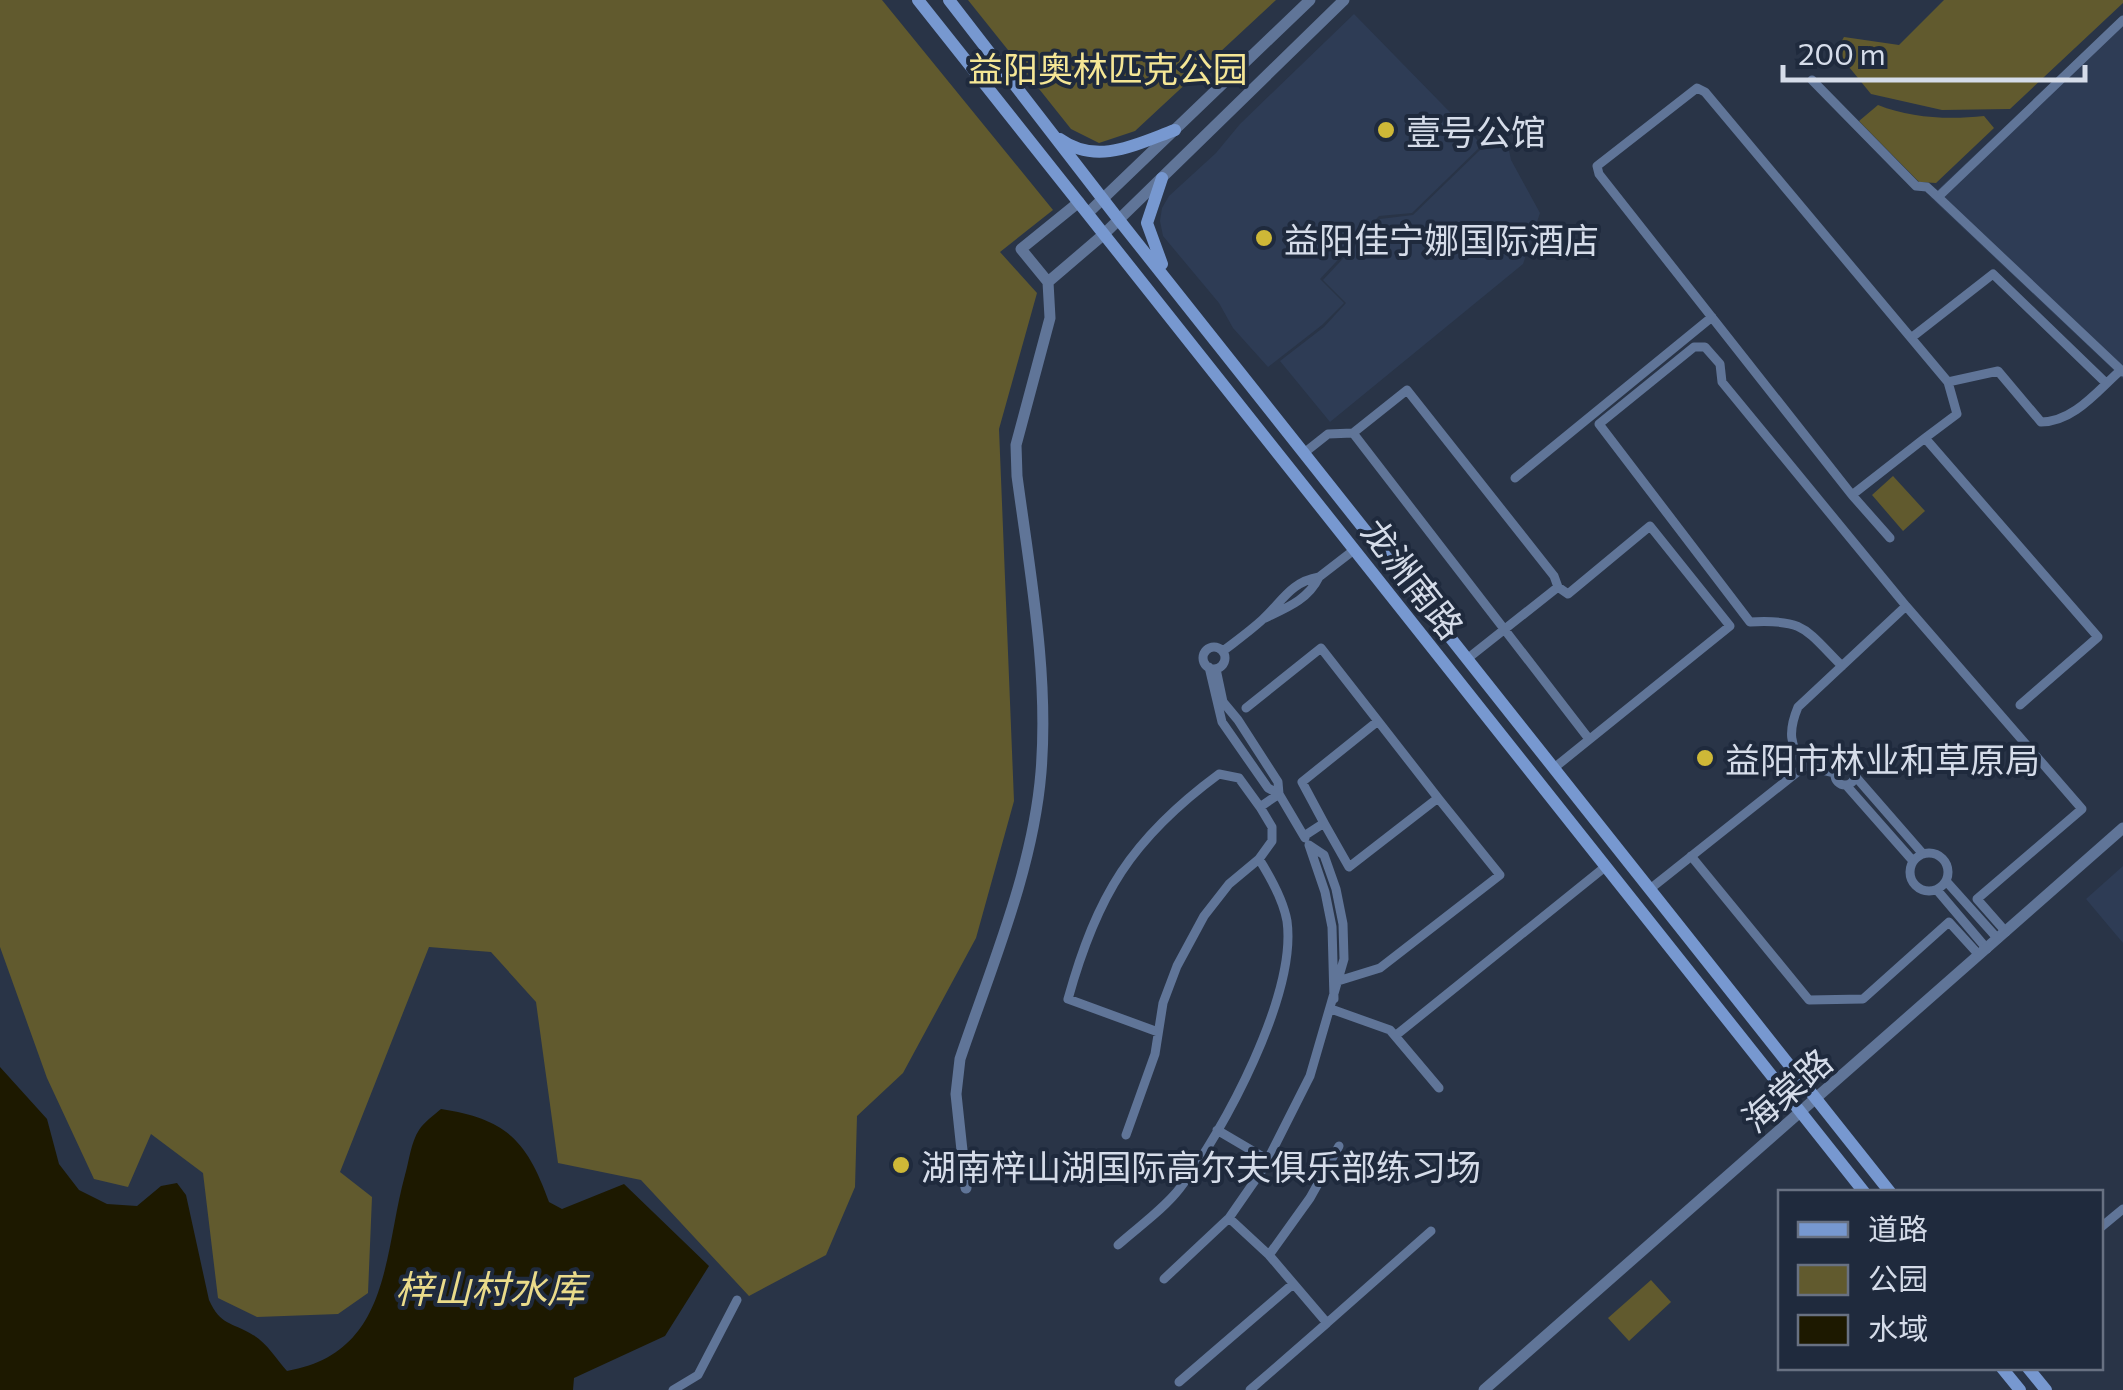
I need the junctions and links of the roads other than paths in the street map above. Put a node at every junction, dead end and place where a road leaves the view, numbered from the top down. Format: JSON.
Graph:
{"nodes":[{"id":1,"x":918,"y":0,"type":"edge"},
{"id":2,"x":949,"y":0,"type":"edge"},
{"id":3,"x":1310,"y":0,"type":"edge"},
{"id":4,"x":1344,"y":0,"type":"edge"},
{"id":5,"x":2123,"y":20,"type":"edge"},
{"id":6,"x":1812,"y":80,"type":"dead end"},
{"id":7,"x":1175,"y":130,"type":"junction"},
{"id":8,"x":1052,"y":134,"type":"junction"},
{"id":9,"x":1162,"y":178,"type":"junction"},
{"id":10,"x":1938,"y":197,"type":"junction"},
{"id":11,"x":1104,"y":200,"type":"junction"},
{"id":12,"x":1083,"y":208,"type":"junction"},
{"id":13,"x":1118,"y":220,"type":"junction"},
{"id":14,"x":1104,"y":235,"type":"junction"},
{"id":15,"x":1048,"y":282,"type":"junction"},
{"id":16,"x":1177,"y":293,"type":"junction"},
{"id":17,"x":1712,"y":317,"type":"junction"},
{"id":18,"x":1911,"y":338,"type":"junction"},
{"id":19,"x":2122,"y":371,"type":"edge"},
{"id":20,"x":1948,"y":382,"type":"junction"},
{"id":21,"x":2106,"y":383,"type":"junction"},
{"id":22,"x":1353,"y":433,"type":"junction"},
{"id":23,"x":1925,"y":438,"type":"junction"},
{"id":24,"x":1304,"y":454,"type":"junction"},
{"id":25,"x":1515,"y":478,"type":"dead end"},
{"id":26,"x":1852,"y":495,"type":"junction"},
{"id":27,"x":1890,"y":538,"type":"dead end"},
{"id":28,"x":1354,"y":550,"type":"junction"},
{"id":29,"x":1558,"y":587,"type":"junction"},
{"id":30,"x":1906,"y":606,"type":"junction"},
{"id":31,"x":1504,"y":629,"type":"junction"},
{"id":32,"x":1223,"y":650,"type":"junction"},
{"id":33,"x":1467,"y":658,"type":"junction"},
{"id":34,"x":1842,"y":666,"type":"junction"},
{"id":35,"x":1212,"y":668,"type":"junction"},
{"id":36,"x":2020,"y":705,"type":"dead end"},
{"id":37,"x":1246,"y":708,"type":"dead end"},
{"id":38,"x":1378,"y":721,"type":"junction"},
{"id":39,"x":1590,"y":739,"type":"junction"},
{"id":40,"x":1805,"y":766,"type":"junction"},
{"id":41,"x":1554,"y":768,"type":"junction"},
{"id":42,"x":1835,"y":773,"type":"junction"},
{"id":43,"x":1854,"y":776,"type":"junction"},
{"id":44,"x":1846,"y":785,"type":"junction"},
{"id":45,"x":1279,"y":794,"type":"junction"},
{"id":46,"x":1438,"y":798,"type":"junction"},
{"id":47,"x":1260,"y":807,"type":"junction"},
{"id":48,"x":1324,"y":822,"type":"junction"},
{"id":49,"x":2123,"y":828,"type":"edge"},
{"id":50,"x":1307,"y":840,"type":"junction"},
{"id":51,"x":1923,"y":854,"type":"junction"},
{"id":52,"x":1691,"y":856,"type":"junction"},
{"id":53,"x":1259,"y":859,"type":"junction"},
{"id":54,"x":1912,"y":861,"type":"junction"},
{"id":55,"x":1606,"y":867,"type":"junction"},
{"id":56,"x":1946,"y":881,"type":"junction"},
{"id":57,"x":1650,"y":890,"type":"junction"},
{"id":58,"x":1937,"y":890,"type":"junction"},
{"id":59,"x":1972,"y":902,"type":"junction"},
{"id":60,"x":1954,"y":918,"type":"junction"},
{"id":61,"x":2002,"y":935,"type":"junction"},
{"id":62,"x":1983,"y":952,"type":"junction"},
{"id":63,"x":1338,"y":980,"type":"junction"},
{"id":64,"x":1332,"y":1004,"type":"junction"},
{"id":65,"x":1158,"y":1032,"type":"junction"},
{"id":66,"x":1396,"y":1036,"type":"junction"},
{"id":67,"x":1440,"y":1088,"type":"dead end"},
{"id":68,"x":1816,"y":1099,"type":"junction"},
{"id":69,"x":1801,"y":1113,"type":"junction"},
{"id":70,"x":1217,"y":1130,"type":"junction"},
{"id":71,"x":1126,"y":1136,"type":"dead end"},
{"id":72,"x":1338,"y":1146,"type":"dead end"},
{"id":73,"x":1268,"y":1160,"type":"junction"},
{"id":74,"x":966,"y":1188,"type":"dead end"},
{"id":75,"x":1862,"y":1190,"type":"edge"},
{"id":76,"x":1888,"y":1190,"type":"edge"},
{"id":77,"x":2123,"y":1209,"type":"edge"},
{"id":78,"x":1229,"y":1218,"type":"junction"},
{"id":79,"x":2103,"y":1226,"type":"edge"},
{"id":80,"x":1431,"y":1232,"type":"dead end"},
{"id":81,"x":1118,"y":1246,"type":"dead end"},
{"id":82,"x":1269,"y":1255,"type":"junction"},
{"id":83,"x":1164,"y":1280,"type":"dead end"},
{"id":84,"x":1293,"y":1284,"type":"junction"},
{"id":85,"x":737,"y":1300,"type":"dead end"},
{"id":86,"x":1327,"y":1323,"type":"junction"},
{"id":87,"x":2030,"y":1370,"type":"edge"},
{"id":88,"x":1179,"y":1382,"type":"dead end"},
{"id":89,"x":674,"y":1390,"type":"edge"},
{"id":90,"x":1250,"y":1390,"type":"edge"},
{"id":91,"x":1484,"y":1390,"type":"edge"},
{"id":92,"x":2046,"y":1390,"type":"edge"}],
"edges":[{"from":1,"to":12,"type":"main road","name":"龙洲南路"},
{"from":2,"to":8,"type":"main road","name":"龙洲南路"},
{"from":3,"to":7,"type":"street"},
{"from":4,"to":9,"type":"street"},
{"from":5,"to":10,"type":"street"},
{"from":6,"to":10,"type":"street"},
{"from":7,"to":8,"type":"main road"},
{"from":7,"to":11,"type":"street"},
{"from":8,"to":11,"type":"main road","name":"龙洲南路"},
{"from":9,"to":13,"type":"street"},
{"from":9,"to":16,"type":"main road"},
{"from":10,"to":19,"type":"street"},
{"from":11,"to":12,"type":"street"},
{"from":11,"to":13,"type":"main road","name":"龙洲南路"},
{"from":12,"to":14,"type":"main road","name":"龙洲南路"},
{"from":12,"to":15,"type":"street"},
{"from":13,"to":14,"type":"street"},
{"from":13,"to":16,"type":"main road","name":"龙洲南路"},
{"from":14,"to":15,"type":"street"},
{"from":14,"to":28,"type":"main road","name":"龙洲南路"},
{"from":15,"to":74,"type":"street"},
{"from":16,"to":24,"type":"main road","name":"龙洲南路"},
{"from":17,"to":18,"type":"street"},
{"from":17,"to":25,"type":"street"},
{"from":17,"to":26,"type":"street"},
{"from":18,"to":20,"type":"street"},
{"from":18,"to":21,"type":"street"},
{"from":19,"to":21,"type":"street"},
{"from":20,"to":21,"type":"street"},
{"from":20,"to":23,"type":"street"},
{"from":22,"to":24,"type":"street"},
{"from":22,"to":29,"type":"street"},
{"from":22,"to":31,"type":"street"},
{"from":23,"to":26,"type":"street"},
{"from":23,"to":36,"type":"street"},
{"from":24,"to":33,"type":"main road","name":"龙洲南路"},
{"from":26,"to":27,"type":"street"},
{"from":28,"to":32,"type":"street"},
{"from":28,"to":55,"type":"main road","name":"龙洲南路"},
{"from":29,"to":31,"type":"street"},
{"from":29,"to":39,"type":"street"},
{"from":30,"to":34,"type":"street"},
{"from":30,"to":34,"type":"street"},
{"from":30,"to":59,"type":"street"},
{"from":31,"to":33,"type":"street"},
{"from":31,"to":39,"type":"street"},
{"from":32,"to":35,"type":"street"},
{"from":32,"to":35,"type":"street"},
{"from":33,"to":41,"type":"main road","name":"龙洲南路"},
{"from":34,"to":40,"type":"street"},
{"from":35,"to":45,"type":"street"},
{"from":37,"to":38,"type":"street"},
{"from":38,"to":46,"type":"street"},
{"from":38,"to":48,"type":"street"},
{"from":39,"to":41,"type":"street"},
{"from":40,"to":42,"type":"street"},
{"from":40,"to":52,"type":"street"},
{"from":41,"to":57,"type":"main road","name":"龙洲南路"},
{"from":42,"to":43,"type":"street"},
{"from":42,"to":44,"type":"street"},
{"from":43,"to":44,"type":"street"},
{"from":43,"to":51,"type":"street"},
{"from":44,"to":54,"type":"street"},
{"from":45,"to":47,"type":"street"},
{"from":45,"to":50,"type":"street"},
{"from":46,"to":48,"type":"street"},
{"from":46,"to":63,"type":"street"},
{"from":47,"to":53,"type":"street"},
{"from":47,"to":65,"type":"street"},
{"from":48,"to":50,"type":"street"},
{"from":49,"to":61,"type":"street","name":"海棠路"},
{"from":50,"to":63,"type":"street"},
{"from":50,"to":64,"type":"street"},
{"from":51,"to":54,"type":"street"},
{"from":51,"to":56,"type":"street"},
{"from":52,"to":57,"type":"street"},
{"from":52,"to":60,"type":"street"},
{"from":53,"to":65,"type":"street"},
{"from":53,"to":70,"type":"street"},
{"from":54,"to":58,"type":"street"},
{"from":55,"to":66,"type":"street"},
{"from":55,"to":69,"type":"main road","name":"龙洲南路"},
{"from":56,"to":58,"type":"street"},
{"from":56,"to":59,"type":"street"},
{"from":57,"to":68,"type":"main road","name":"龙洲南路"},
{"from":58,"to":60,"type":"street"},
{"from":59,"to":60,"type":"street"},
{"from":59,"to":61,"type":"street"},
{"from":60,"to":62,"type":"street"},
{"from":61,"to":62,"type":"street","name":"海棠路"},
{"from":62,"to":68,"type":"street","name":"海棠路"},
{"from":63,"to":64,"type":"street"},
{"from":64,"to":66,"type":"street"},
{"from":64,"to":73,"type":"street"},
{"from":65,"to":71,"type":"street"},
{"from":66,"to":67,"type":"street"},
{"from":68,"to":69,"type":"street","name":"海棠路"},
{"from":68,"to":76,"type":"main road","name":"龙洲南路"},
{"from":69,"to":75,"type":"main road","name":"龙洲南路"},
{"from":69,"to":91,"type":"street","name":"海棠路"},
{"from":70,"to":73,"type":"street"},
{"from":70,"to":81,"type":"street"},
{"from":72,"to":82,"type":"street"},
{"from":73,"to":78,"type":"street"},
{"from":77,"to":79,"type":"street"},
{"from":78,"to":82,"type":"street"},
{"from":78,"to":83,"type":"street"},
{"from":80,"to":86,"type":"street"},
{"from":82,"to":84,"type":"street"},
{"from":84,"to":86,"type":"street"},
{"from":84,"to":88,"type":"street"},
{"from":85,"to":89,"type":"street"},
{"from":86,"to":90,"type":"street"},
{"from":87,"to":92,"type":"main road"}]}
